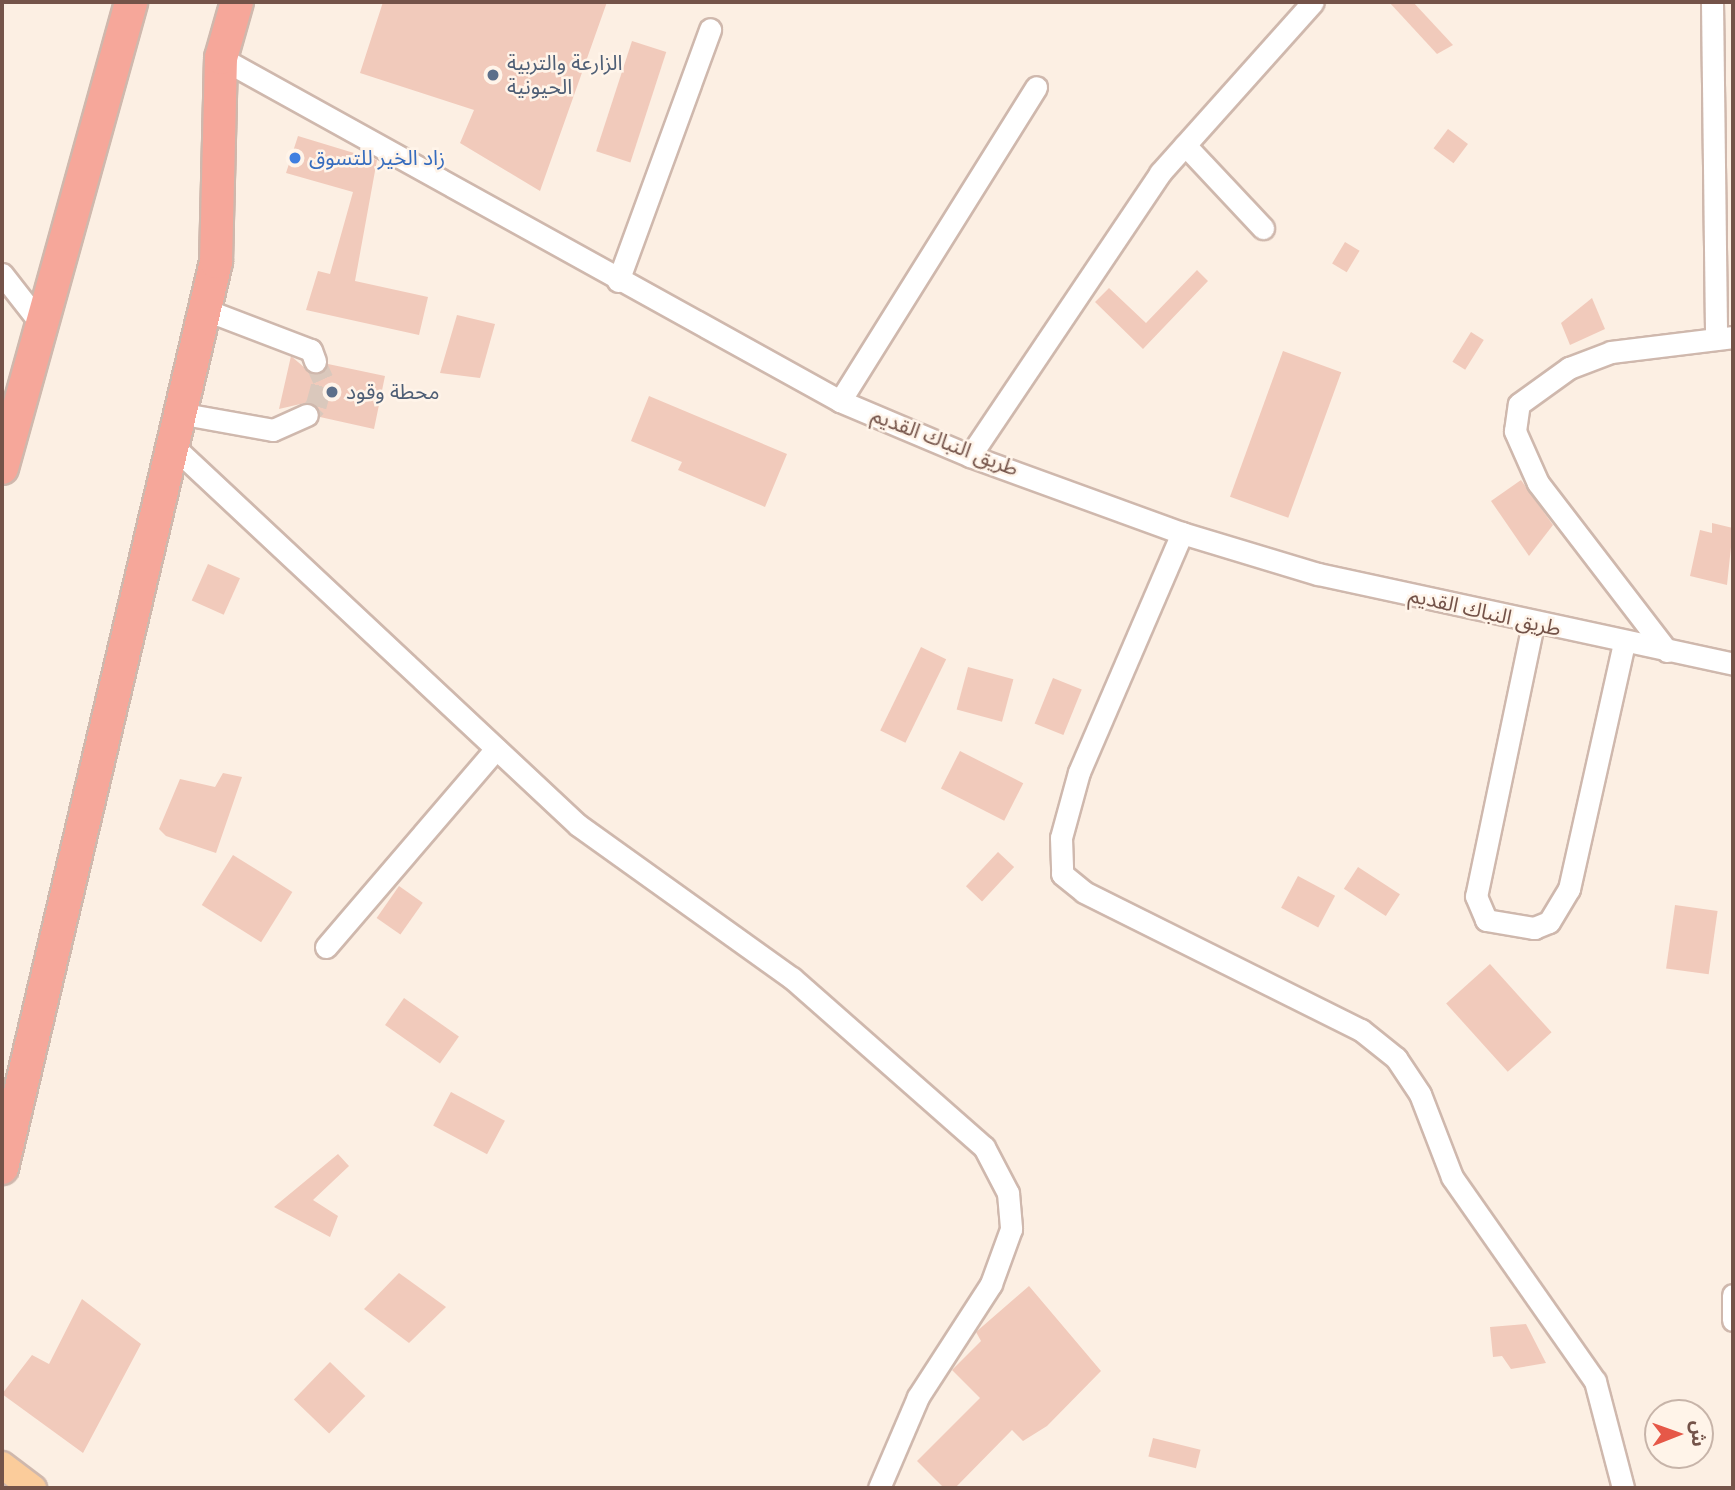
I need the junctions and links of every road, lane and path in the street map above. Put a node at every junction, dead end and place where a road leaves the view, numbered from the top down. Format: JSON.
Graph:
{"nodes":[{"id":1,"x":131,"y":2,"type":"edge"},
{"id":2,"x":237,"y":2,"type":"edge"},
{"id":3,"x":1313,"y":2,"type":"edge"},
{"id":4,"x":1712,"y":2,"type":"edge"},
{"id":5,"x":710,"y":29,"type":"dead end"},
{"id":6,"x":221,"y":58,"type":"junction"},
{"id":7,"x":1036,"y":87,"type":"dead end"},
{"id":8,"x":1185,"y":145,"type":"junction"},
{"id":9,"x":1263,"y":228,"type":"dead end"},
{"id":10,"x":2,"y":274,"type":"edge"},
{"id":11,"x":618,"y":281,"type":"junction"},
{"id":12,"x":206,"y":310,"type":"junction"},
{"id":13,"x":41,"y":324,"type":"junction"},
{"id":14,"x":1724,"y":338,"type":"edge"},
{"id":15,"x":316,"y":361,"type":"dead end"},
{"id":16,"x":840,"y":401,"type":"junction"},
{"id":17,"x":184,"y":414,"type":"junction"},
{"id":18,"x":307,"y":415,"type":"tunnel mouth"},
{"id":19,"x":175,"y":448,"type":"junction"},
{"id":20,"x":971,"y":456,"type":"junction"},
{"id":21,"x":2,"y":468,"type":"edge"},
{"id":22,"x":1182,"y":533,"type":"junction"},
{"id":23,"x":1533,"y":624,"type":"junction"},
{"id":24,"x":1624,"y":642,"type":"junction"},
{"id":25,"x":1667,"y":651,"type":"junction"},
{"id":26,"x":1733,"y":664,"type":"edge"},
{"id":27,"x":496,"y":749,"type":"junction"},
{"id":28,"x":326,"y":947,"type":"dead end"},
{"id":29,"x":2,"y":1168,"type":"edge"},
{"id":30,"x":1733,"y":1295,"type":"edge"},
{"id":31,"x":1733,"y":1320,"type":"edge"},
{"id":32,"x":2,"y":1465,"type":"edge"},
{"id":33,"x":32,"y":1488,"type":"edge"},
{"id":34,"x":879,"y":1488,"type":"edge"},
{"id":35,"x":1623,"y":1488,"type":"edge"}],
"edges":[{"from":1,"to":13,"type":"highway"},
{"from":2,"to":6,"type":"highway"},
{"from":3,"to":8,"type":"street"},
{"from":4,"to":14,"type":"street"},
{"from":5,"to":11,"type":"street"},
{"from":6,"to":11,"type":"street","name":"طريق النباك القديم"},
{"from":6,"to":12,"type":"highway"},
{"from":7,"to":16,"type":"street"},
{"from":8,"to":9,"type":"street"},
{"from":8,"to":20,"type":"street"},
{"from":10,"to":13,"type":"street"},
{"from":11,"to":16,"type":"street","name":"طريق النباك القديم"},
{"from":12,"to":15,"type":"street"},
{"from":12,"to":17,"type":"highway"},
{"from":13,"to":21,"type":"highway"},
{"from":14,"to":25,"type":"street"},
{"from":16,"to":20,"type":"street","name":"طريق النباك القديم"},
{"from":17,"to":18,"type":"street"},
{"from":17,"to":19,"type":"highway"},
{"from":19,"to":27,"type":"street"},
{"from":19,"to":29,"type":"highway"},
{"from":20,"to":22,"type":"street","name":"طريق النباك القديم"},
{"from":22,"to":23,"type":"street","name":"طريق النباك القديم"},
{"from":22,"to":35,"type":"street"},
{"from":23,"to":24,"type":"street","name":"طريق النباك القديم"},
{"from":23,"to":24,"type":"street"},
{"from":24,"to":25,"type":"street","name":"طريق النباك القديم"},
{"from":25,"to":26,"type":"street","name":"طريق النباك القديم"},
{"from":27,"to":28,"type":"street"},
{"from":27,"to":34,"type":"street"},
{"from":30,"to":31,"type":"street"},
{"from":32,"to":33,"type":"main road"}]}
